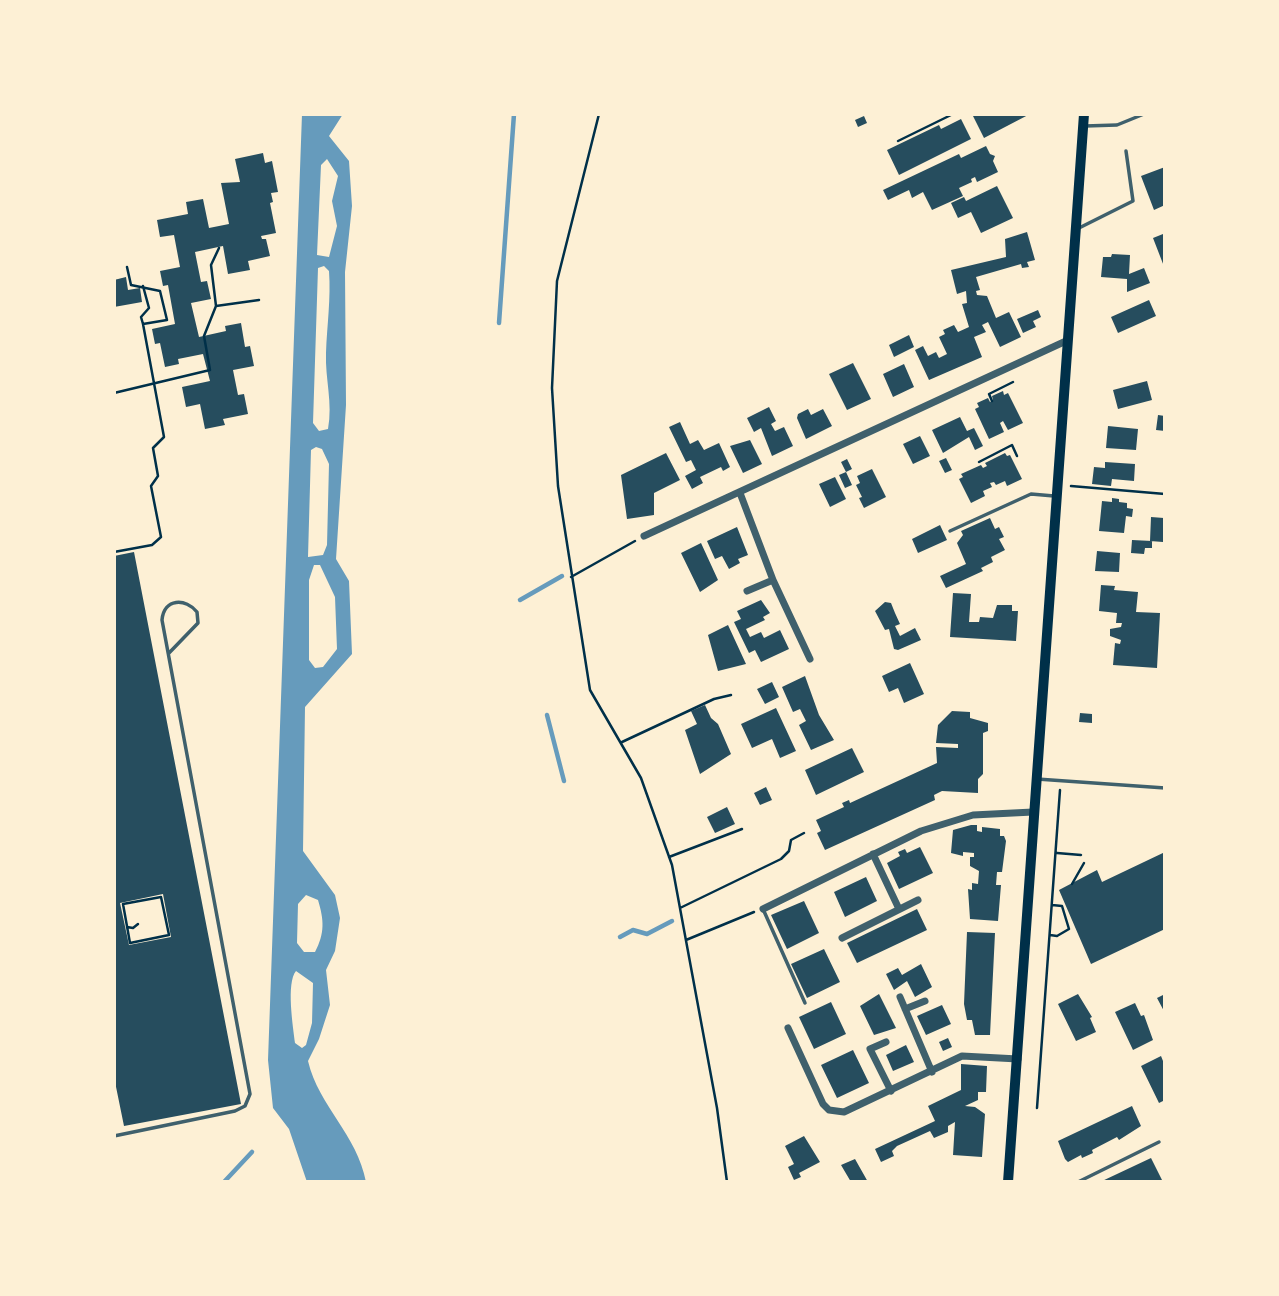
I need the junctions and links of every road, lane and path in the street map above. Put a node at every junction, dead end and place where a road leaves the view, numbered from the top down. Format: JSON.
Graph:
{"nodes":[{"id":1,"x":599,"y":114,"type":"edge"},
{"id":2,"x":953,"y":114,"type":"edge"},
{"id":3,"x":1084,"y":114,"type":"edge"},
{"id":4,"x":1144,"y":114,"type":"edge"},
{"id":5,"x":1083,"y":126,"type":"junction"},
{"id":6,"x":898,"y":141,"type":"dead end"},
{"id":7,"x":1126,"y":150,"type":"dead end"},
{"id":8,"x":1075,"y":230,"type":"junction"},
{"id":9,"x":219,"y":248,"type":"dead end"},
{"id":10,"x":127,"y":267,"type":"dead end"},
{"id":11,"x":143,"y":285,"type":"junction"},
{"id":12,"x":259,"y":300,"type":"dead end"},
{"id":13,"x":216,"y":306,"type":"junction"},
{"id":14,"x":143,"y":324,"type":"junction"},
{"id":15,"x":1066,"y":341,"type":"junction"},
{"id":16,"x":1013,"y":382,"type":"dead end"},
{"id":17,"x":156,"y":383,"type":"junction"},
{"id":18,"x":114,"y":393,"type":"edge"},
{"id":19,"x":992,"y":401,"type":"dead end"},
{"id":20,"x":1017,"y":456,"type":"dead end"},
{"id":21,"x":979,"y":462,"type":"dead end"},
{"id":22,"x":1057,"y":491,"type":"junction"},
{"id":23,"x":740,"y":493,"type":"junction"},
{"id":24,"x":1165,"y":494,"type":"edge"},
{"id":25,"x":950,"y":531,"type":"dead end"},
{"id":26,"x":644,"y":536,"type":"joint"},
{"id":27,"x":114,"y":552,"type":"edge"},
{"id":28,"x":570,"y":577,"type":"junction"},
{"id":29,"x":773,"y":580,"type":"junction"},
{"id":30,"x":747,"y":591,"type":"dead end"},
{"id":31,"x":169,"y":653,"type":"junction"},
{"id":32,"x":810,"y":659,"type":"dead end"},
{"id":33,"x":732,"y":695,"type":"dead end"},
{"id":34,"x":622,"y":743,"type":"junction"},
{"id":35,"x":1035,"y":779,"type":"junction"},
{"id":36,"x":1060,"y":782,"type":"junction"},
{"id":37,"x":1165,"y":788,"type":"edge"},
{"id":38,"x":1033,"y":812,"type":"junction"},
{"id":39,"x":742,"y":829,"type":"dead end"},
{"id":40,"x":804,"y":833,"type":"dead end"},
{"id":41,"x":1056,"y":853,"type":"junction"},
{"id":42,"x":873,"y":854,"type":"junction"},
{"id":43,"x":1081,"y":855,"type":"dead end"},
{"id":44,"x":669,"y":857,"type":"junction"},
{"id":45,"x":1084,"y":863,"type":"dead end"},
{"id":46,"x":1072,"y":884,"type":"dead end"},
{"id":47,"x":918,"y":900,"type":"dead end"},
{"id":48,"x":1052,"y":905,"type":"junction"},
{"id":49,"x":680,"y":908,"type":"junction"},
{"id":50,"x":763,"y":909,"type":"junction"},
{"id":51,"x":900,"y":909,"type":"junction"},
{"id":52,"x":138,"y":924,"type":"dead end"},
{"id":53,"x":127,"y":927,"type":"junction"},
{"id":54,"x":1050,"y":935,"type":"junction"},
{"id":55,"x":842,"y":938,"type":"dead end"},
{"id":56,"x":686,"y":940,"type":"junction"},
{"id":57,"x":900,"y":997,"type":"dead end"},
{"id":58,"x":925,"y":1001,"type":"dead end"},
{"id":59,"x":805,"y":1003,"type":"dead end"},
{"id":60,"x":905,"y":1009,"type":"junction"},
{"id":61,"x":788,"y":1028,"type":"dead end"},
{"id":62,"x":886,"y":1042,"type":"dead end"},
{"id":63,"x":1018,"y":1059,"type":"junction"},
{"id":64,"x":932,"y":1072,"type":"junction"},
{"id":65,"x":891,"y":1091,"type":"junction"},
{"id":66,"x":1037,"y":1108,"type":"dead end"},
{"id":67,"x":114,"y":1136,"type":"edge"},
{"id":68,"x":1159,"y":1142,"type":"dead end"},
{"id":69,"x":727,"y":1182,"type":"edge"},
{"id":70,"x":1008,"y":1182,"type":"edge"},
{"id":71,"x":1077,"y":1182,"type":"edge"}],
"edges":[{"from":1,"to":28,"type":"path"},
{"from":2,"to":6,"type":"path"},
{"from":3,"to":5,"type":"main road"},
{"from":4,"to":5,"type":"lane"},
{"from":5,"to":8,"type":"main road"},
{"from":7,"to":8,"type":"lane"},
{"from":8,"to":15,"type":"main road"},
{"from":9,"to":13,"type":"path"},
{"from":10,"to":11,"type":"path"},
{"from":11,"to":14,"type":"path"},
{"from":11,"to":14,"type":"path"},
{"from":12,"to":13,"type":"path"},
{"from":13,"to":17,"type":"path"},
{"from":14,"to":17,"type":"path"},
{"from":15,"to":22,"type":"main road"},
{"from":15,"to":23,"type":"street"},
{"from":16,"to":19,"type":"path"},
{"from":17,"to":18,"type":"path"},
{"from":17,"to":27,"type":"path"},
{"from":20,"to":21,"type":"path"},
{"from":22,"to":24,"type":"path"},
{"from":22,"to":25,"type":"lane"},
{"from":22,"to":35,"type":"main road"},
{"from":23,"to":26,"type":"street"},
{"from":23,"to":29,"type":"street"},
{"from":26,"to":28,"type":"path"},
{"from":28,"to":34,"type":"path"},
{"from":29,"to":30,"type":"street"},
{"from":29,"to":32,"type":"street"},
{"from":31,"to":31,"type":"lane"},
{"from":31,"to":67,"type":"lane"},
{"from":33,"to":34,"type":"path"},
{"from":34,"to":44,"type":"path"},
{"from":35,"to":36,"type":"lane"},
{"from":35,"to":38,"type":"main road"},
{"from":36,"to":37,"type":"lane"},
{"from":36,"to":41,"type":"path"},
{"from":38,"to":42,"type":"street"},
{"from":38,"to":63,"type":"main road"},
{"from":39,"to":44,"type":"path"},
{"from":40,"to":49,"type":"path"},
{"from":41,"to":43,"type":"path"},
{"from":41,"to":48,"type":"path"},
{"from":42,"to":50,"type":"street"},
{"from":42,"to":51,"type":"street"},
{"from":44,"to":49,"type":"path"},
{"from":45,"to":46,"type":"path"},
{"from":47,"to":51,"type":"street"},
{"from":48,"to":54,"type":"path"},
{"from":48,"to":54,"type":"path"},
{"from":49,"to":56,"type":"path"},
{"from":50,"to":56,"type":"path"},
{"from":50,"to":59,"type":"lane"},
{"from":51,"to":55,"type":"street"},
{"from":52,"to":53,"type":"path"},
{"from":53,"to":53,"type":"path"},
{"from":54,"to":66,"type":"path"},
{"from":56,"to":69,"type":"path"},
{"from":57,"to":60,"type":"street"},
{"from":58,"to":60,"type":"street"},
{"from":60,"to":64,"type":"street"},
{"from":61,"to":65,"type":"street"},
{"from":62,"to":65,"type":"street"},
{"from":63,"to":64,"type":"street"},
{"from":63,"to":70,"type":"main road"},
{"from":64,"to":65,"type":"street"},
{"from":68,"to":71,"type":"lane"}]}
